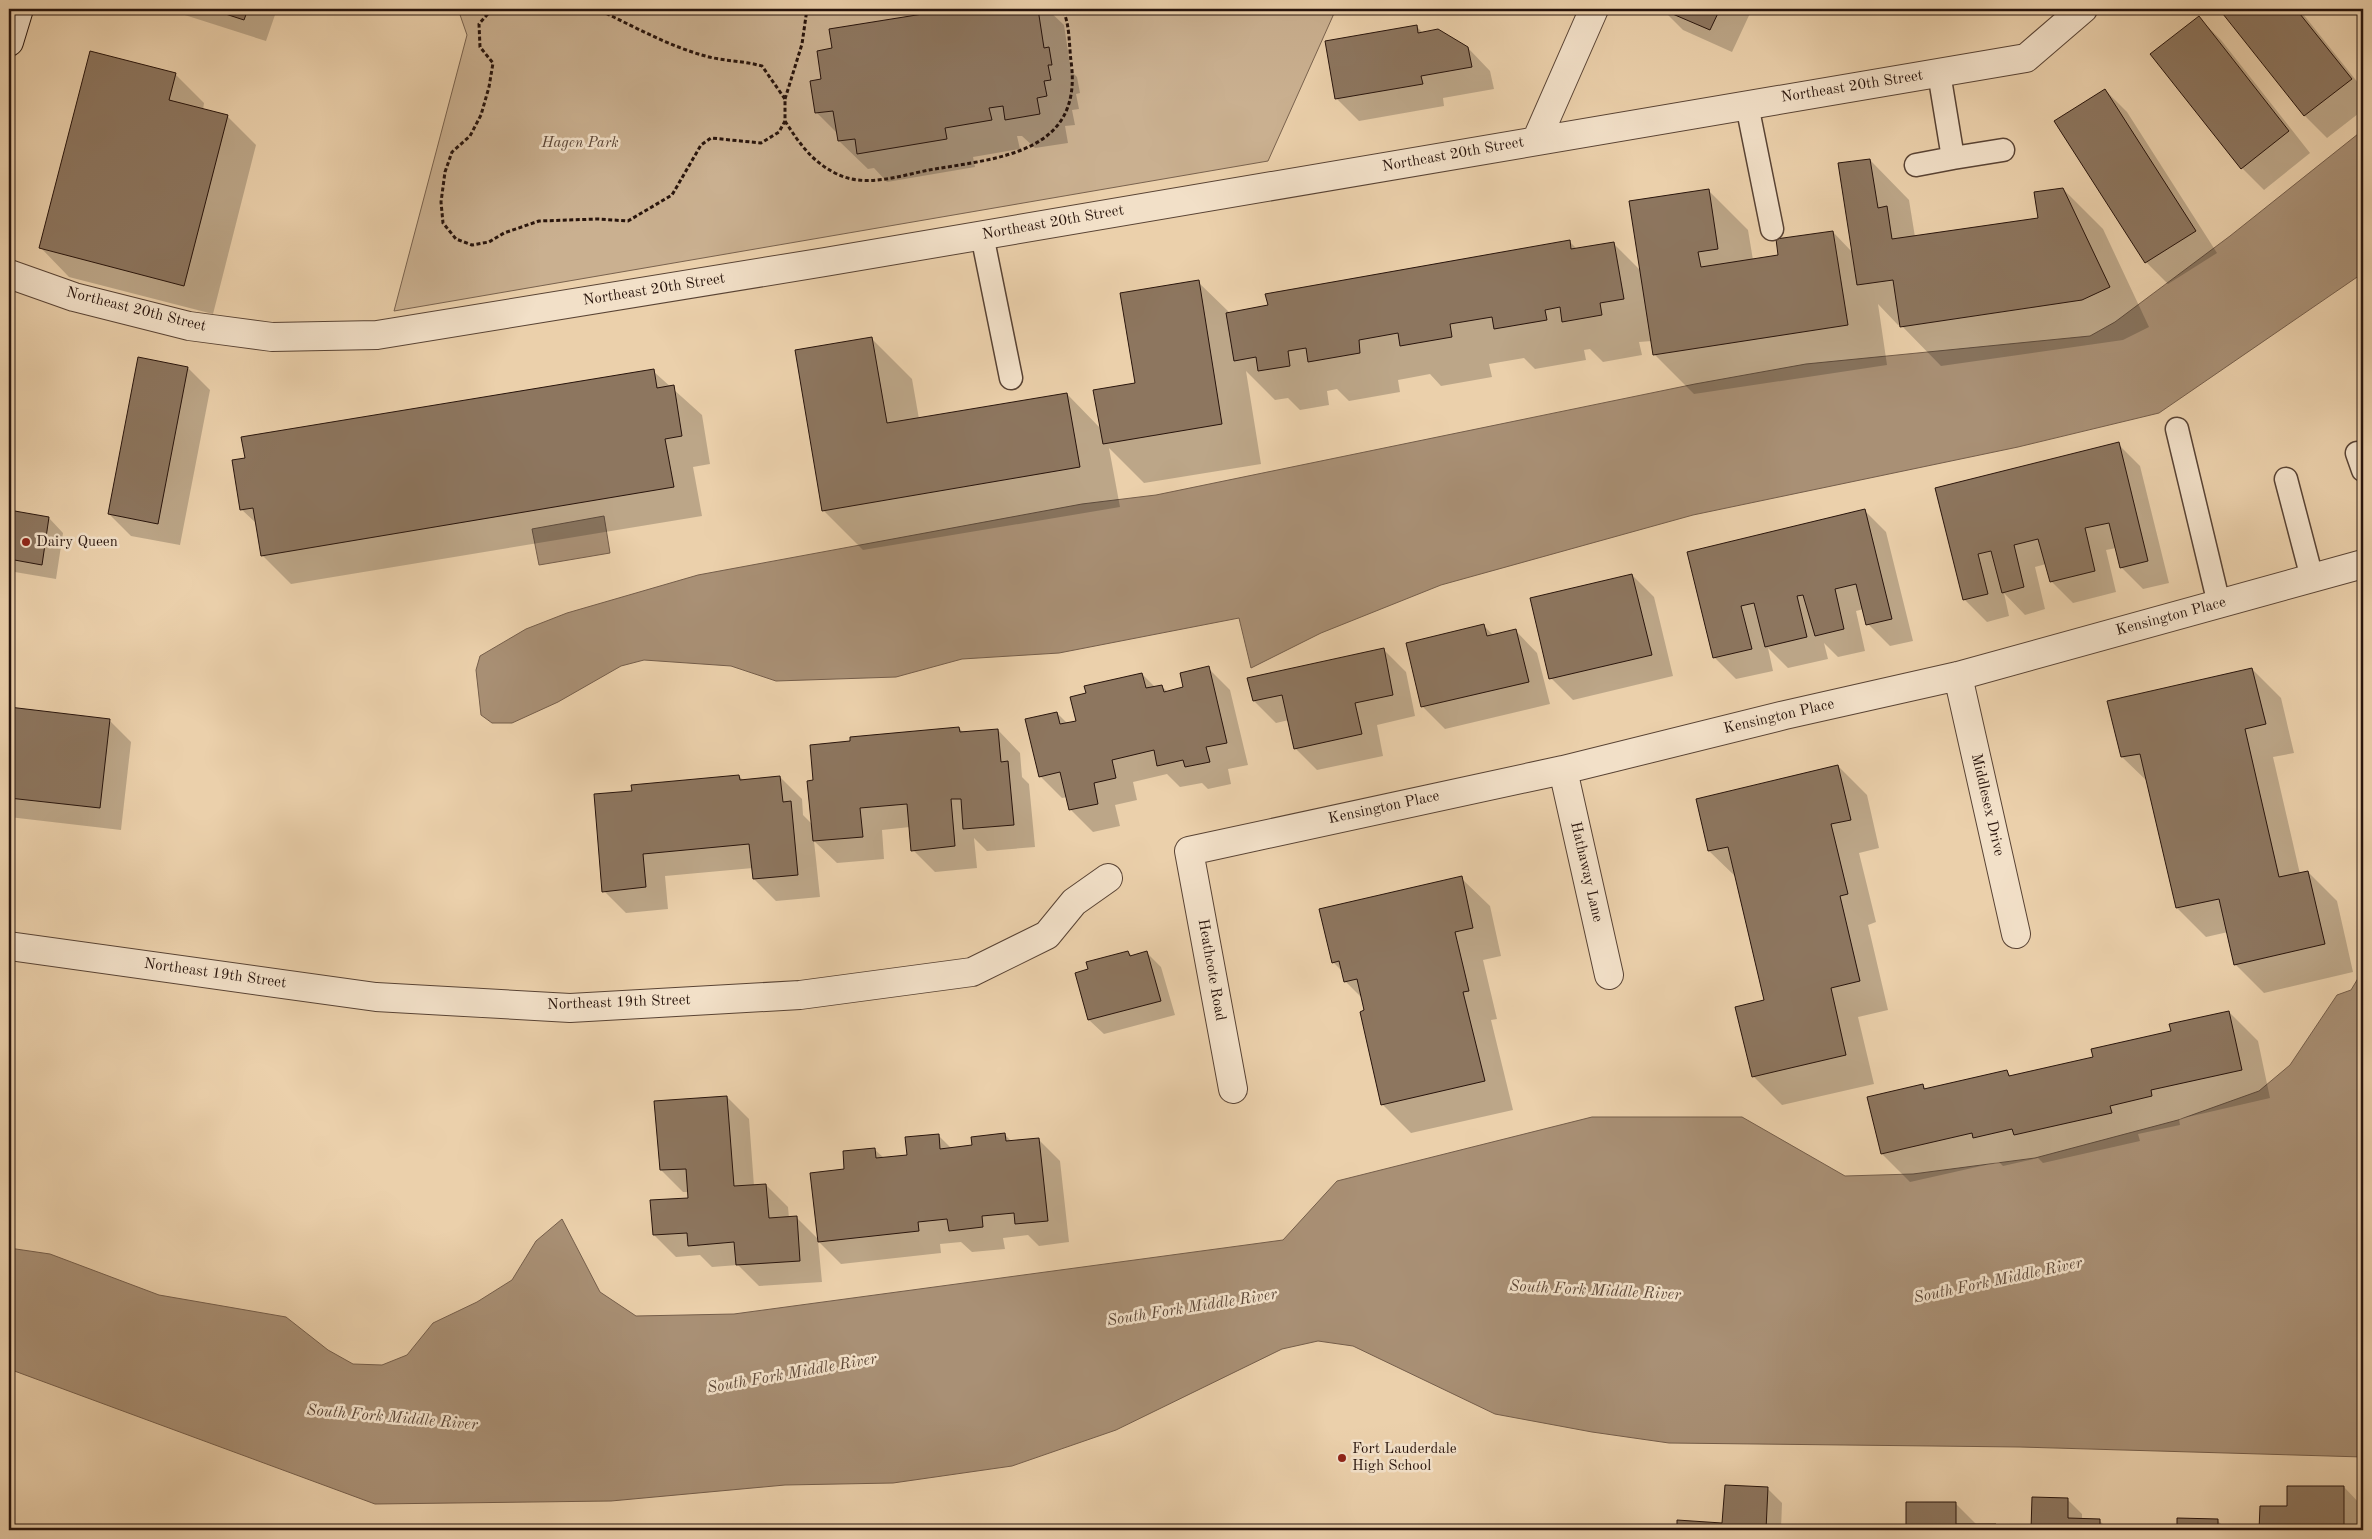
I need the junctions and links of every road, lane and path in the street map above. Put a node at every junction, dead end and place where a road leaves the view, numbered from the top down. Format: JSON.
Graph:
{"nodes":[{"id":1,"x":19,"y":9,"type":"edge"},
{"id":2,"x":492,"y":9,"type":"edge"},
{"id":3,"x":598,"y":9,"type":"edge"},
{"id":4,"x":808,"y":9,"type":"edge"},
{"id":5,"x":1085,"y":9,"type":"edge"},
{"id":6,"x":1594,"y":9,"type":"edge"},
{"id":7,"x":2084,"y":9,"type":"edge"},
{"id":8,"x":1063,"y":10,"type":"edge"},
{"id":9,"x":9,"y":42,"type":"edge"},
{"id":10,"x":1939,"y":73,"type":"junction"},
{"id":11,"x":785,"y":100,"type":"junction"},
{"id":12,"x":1747,"y":105,"type":"junction"},
{"id":13,"x":785,"y":121,"type":"junction"},
{"id":14,"x":1536,"y":140,"type":"junction"},
{"id":15,"x":2003,"y":150,"type":"dead end"},
{"id":16,"x":1953,"y":158,"type":"junction"},
{"id":17,"x":1916,"y":166,"type":"dead end"},
{"id":18,"x":1772,"y":230,"type":"dead end"},
{"id":19,"x":982,"y":235,"type":"junction"},
{"id":20,"x":9,"y":274,"type":"edge"},
{"id":21,"x":1011,"y":378,"type":"dead end"},
{"id":22,"x":2177,"y":429,"type":"dead end"},
{"id":23,"x":2286,"y":478,"type":"dead end"},
{"id":24,"x":2363,"y":564,"type":"edge"},
{"id":25,"x":2312,"y":578,"type":"junction"},
{"id":26,"x":2219,"y":604,"type":"junction"},
{"id":27,"x":1958,"y":676,"type":"junction"},
{"id":28,"x":1563,"y":770,"type":"junction"},
{"id":29,"x":1189,"y":851,"type":"joint"},
{"id":30,"x":1108,"y":878,"type":"dead end"},
{"id":31,"x":2016,"y":934,"type":"dead end"},
{"id":32,"x":9,"y":946,"type":"edge"},
{"id":33,"x":1609,"y":975,"type":"dead end"},
{"id":34,"x":1233,"y":1089,"type":"dead end"}],
"edges":[{"from":1,"to":9,"type":"street"},
{"from":2,"to":13,"type":"path"},
{"from":3,"to":11,"type":"path"},
{"from":4,"to":11,"type":"path"},
{"from":5,"to":8,"type":"path"},
{"from":6,"to":14,"type":"street"},
{"from":7,"to":10,"type":"street","name":"Northeast 20th Street"},
{"from":8,"to":13,"type":"path"},
{"from":10,"to":12,"type":"street","name":"Northeast 20th Street"},
{"from":10,"to":16,"type":"lane"},
{"from":11,"to":13,"type":"path"},
{"from":12,"to":14,"type":"street","name":"Northeast 20th Street"},
{"from":12,"to":18,"type":"lane"},
{"from":14,"to":19,"type":"street","name":"Northeast 20th Street"},
{"from":15,"to":16,"type":"lane"},
{"from":16,"to":17,"type":"lane"},
{"from":19,"to":20,"type":"street","name":"Northeast 20th Street"},
{"from":19,"to":21,"type":"lane"},
{"from":22,"to":26,"type":"lane"},
{"from":23,"to":25,"type":"lane"},
{"from":24,"to":25,"type":"street","name":"Kensington Place"},
{"from":25,"to":26,"type":"street","name":"Kensington Place"},
{"from":26,"to":27,"type":"street","name":"Kensington Place"},
{"from":27,"to":28,"type":"street","name":"Kensington Place"},
{"from":27,"to":31,"type":"street","name":"Middlesex Drive"},
{"from":28,"to":29,"type":"street","name":"Kensington Place"},
{"from":28,"to":33,"type":"street","name":"Hathaway Lane"},
{"from":29,"to":34,"type":"street","name":"Heathcote Road"},
{"from":30,"to":32,"type":"street","name":"Northeast 19th Street"}]}
